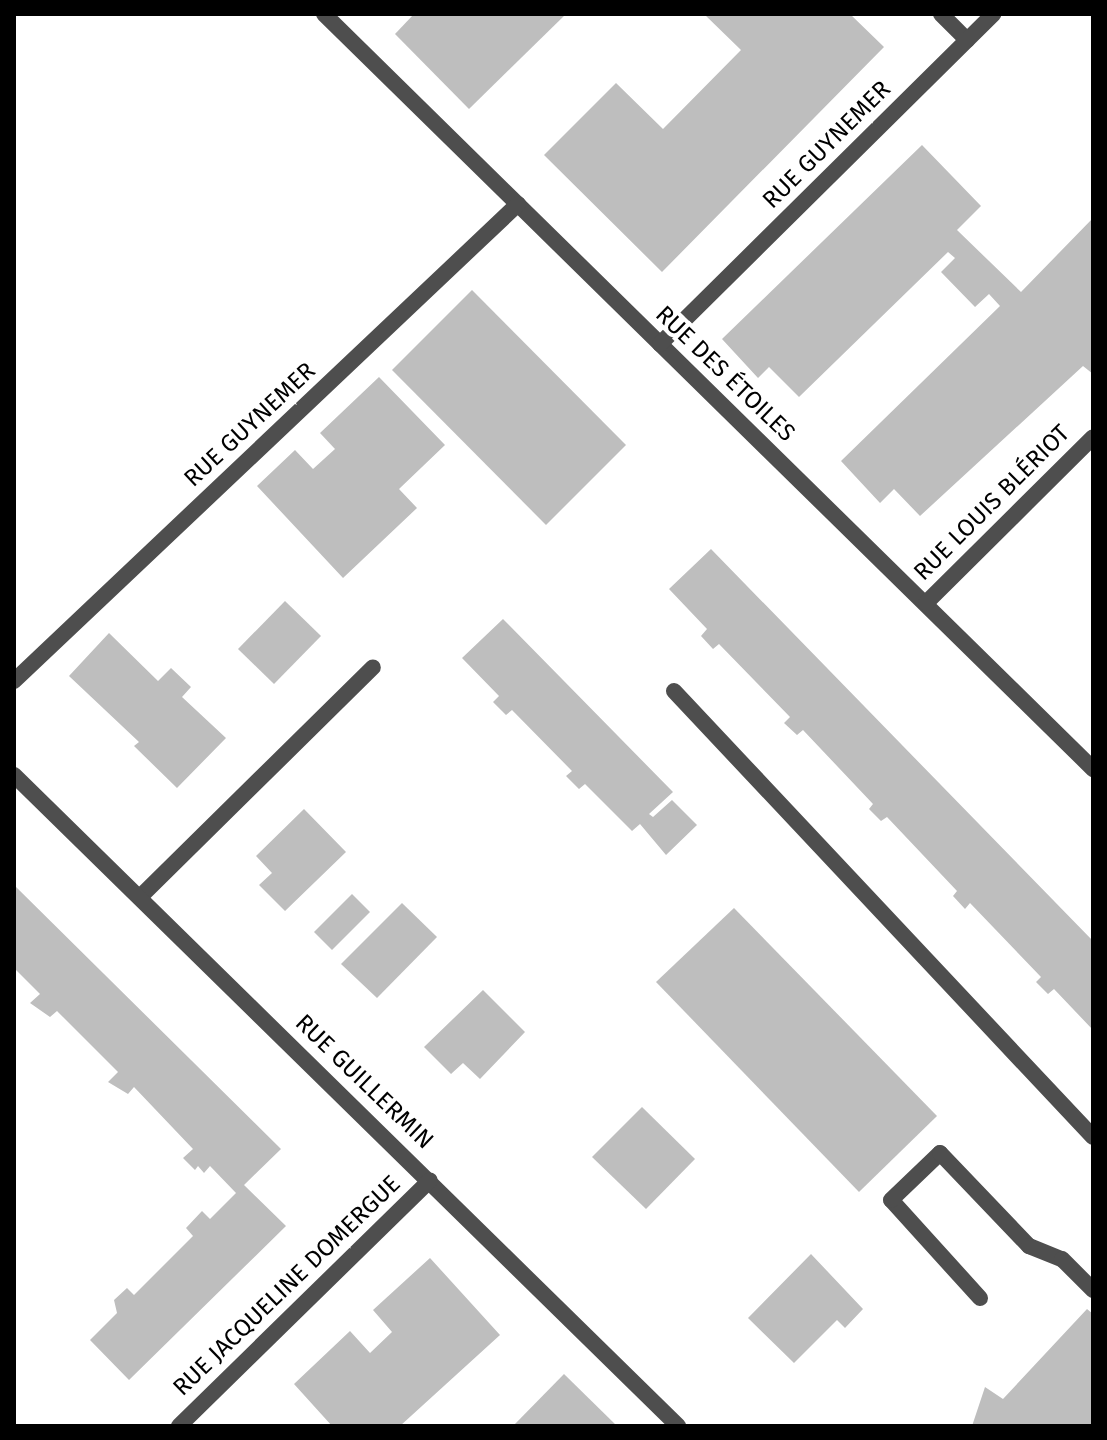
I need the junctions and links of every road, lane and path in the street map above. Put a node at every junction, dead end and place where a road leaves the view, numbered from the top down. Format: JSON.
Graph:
{"nodes":[{"id":1,"x":324,"y":14,"type":"edge"},
{"id":2,"x":941,"y":14,"type":"edge"},
{"id":3,"x":993,"y":14,"type":"edge"},
{"id":4,"x":967,"y":40,"type":"junction"},
{"id":5,"x":518,"y":204,"type":"junction"},
{"id":6,"x":660,"y":344,"type":"junction"},
{"id":7,"x":1093,"y":437,"type":"edge"},
{"id":8,"x":926,"y":603,"type":"junction"},
{"id":9,"x":373,"y":667,"type":"dead end"},
{"id":10,"x":14,"y":681,"type":"edge"},
{"id":11,"x":674,"y":691,"type":"dead end"},
{"id":12,"x":1093,"y":769,"type":"edge"},
{"id":13,"x":14,"y":775,"type":"edge"},
{"id":14,"x":140,"y":897,"type":"junction"},
{"id":15,"x":1093,"y":1137,"type":"edge"},
{"id":16,"x":430,"y":1180,"type":"junction"},
{"id":17,"x":1093,"y":1290,"type":"edge"},
{"id":18,"x":980,"y":1298,"type":"dead end"},
{"id":19,"x":179,"y":1426,"type":"edge"},
{"id":20,"x":678,"y":1426,"type":"edge"}],
"edges":[{"from":1,"to":5,"type":"street","name":"RUE DES ÉTOILES"},
{"from":2,"to":4,"type":"street"},
{"from":3,"to":4,"type":"street","name":"RUE GUYNEMER"},
{"from":4,"to":6,"type":"street","name":"RUE GUYNEMER"},
{"from":5,"to":6,"type":"street","name":"RUE DES ÉTOILES"},
{"from":5,"to":10,"type":"street","name":"RUE GUYNEMER"},
{"from":6,"to":8,"type":"street","name":"RUE DES ÉTOILES"},
{"from":7,"to":8,"type":"street","name":"RUE LOUIS BLÉRIOT"},
{"from":8,"to":12,"type":"street","name":"RUE DES ÉTOILES"},
{"from":9,"to":14,"type":"street"},
{"from":11,"to":15,"type":"street"},
{"from":13,"to":14,"type":"street","name":"RUE GUILLERMIN"},
{"from":14,"to":16,"type":"street","name":"RUE GUILLERMIN"},
{"from":16,"to":19,"type":"street","name":"RUE JACQUELINE DOMERGUE"},
{"from":16,"to":20,"type":"street","name":"RUE GUILLERMIN"},
{"from":17,"to":18,"type":"street"}]}
